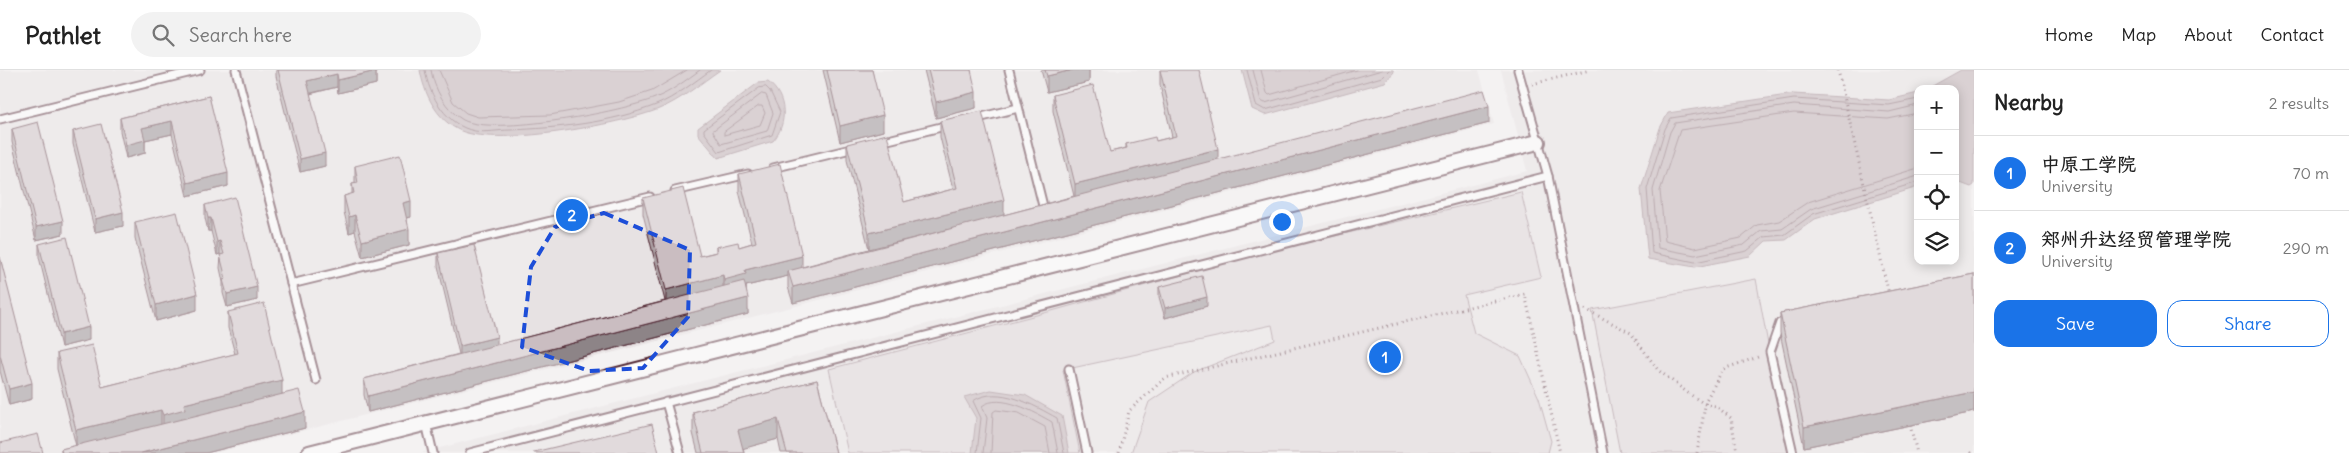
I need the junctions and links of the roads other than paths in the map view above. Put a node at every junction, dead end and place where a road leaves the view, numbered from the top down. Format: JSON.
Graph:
{"nodes":[{"id":1,"x":200,"y":70,"type":"edge"},
{"id":2,"x":236,"y":70,"type":"edge"},
{"id":3,"x":1008,"y":70,"type":"edge"},
{"id":4,"x":1518,"y":70,"type":"edge"},
{"id":5,"x":1018,"y":108,"type":"junction"},
{"id":6,"x":0,"y":119,"type":"edge"},
{"id":7,"x":970,"y":120,"type":"edge"},
{"id":8,"x":960,"y":122,"type":"edge"},
{"id":9,"x":1538,"y":142,"type":"junction"},
{"id":10,"x":873,"y":143,"type":"edge"},
{"id":11,"x":863,"y":146,"type":"edge"},
{"id":12,"x":766,"y":169,"type":"edge"},
{"id":13,"x":756,"y":172,"type":"edge"},
{"id":14,"x":1548,"y":176,"type":"junction"},
{"id":15,"x":669,"y":193,"type":"edge"},
{"id":16,"x":660,"y":195,"type":"edge"},
{"id":17,"x":1043,"y":206,"type":"edge"},
{"id":18,"x":291,"y":284,"type":"junction"},
{"id":19,"x":1798,"y":319,"type":"edge"},
{"id":20,"x":1069,"y":369,"type":"dead end"},
{"id":21,"x":316,"y":380,"type":"dead end"},
{"id":22,"x":666,"y":402,"type":"junction"},
{"id":23,"x":426,"y":423,"type":"junction"},
{"id":24,"x":308,"y":453,"type":"edge"},
{"id":25,"x":433,"y":453,"type":"edge"},
{"id":26,"x":470,"y":453,"type":"edge"},
{"id":27,"x":680,"y":453,"type":"edge"},
{"id":28,"x":1087,"y":453,"type":"edge"},
{"id":29,"x":1603,"y":453,"type":"edge"},
{"id":30,"x":1793,"y":453,"type":"edge"}],
"edges":[{"from":1,"to":6,"type":"lane"},
{"from":2,"to":18,"type":"lane"},
{"from":3,"to":5,"type":"lane"},
{"from":4,"to":9,"type":"lane"},
{"from":5,"to":7,"type":"lane"},
{"from":5,"to":17,"type":"lane"},
{"from":8,"to":10,"type":"lane"},
{"from":9,"to":14,"type":"lane"},
{"from":9,"to":23,"type":"street"},
{"from":11,"to":12,"type":"lane"},
{"from":13,"to":15,"type":"lane"},
{"from":14,"to":22,"type":"lane"},
{"from":14,"to":29,"type":"lane"},
{"from":16,"to":18,"type":"lane"},
{"from":18,"to":21,"type":"lane"},
{"from":19,"to":30,"type":"lane"},
{"from":20,"to":28,"type":"lane"},
{"from":22,"to":26,"type":"lane"},
{"from":22,"to":27,"type":"lane"},
{"from":23,"to":24,"type":"street"},
{"from":23,"to":25,"type":"lane"}]}
